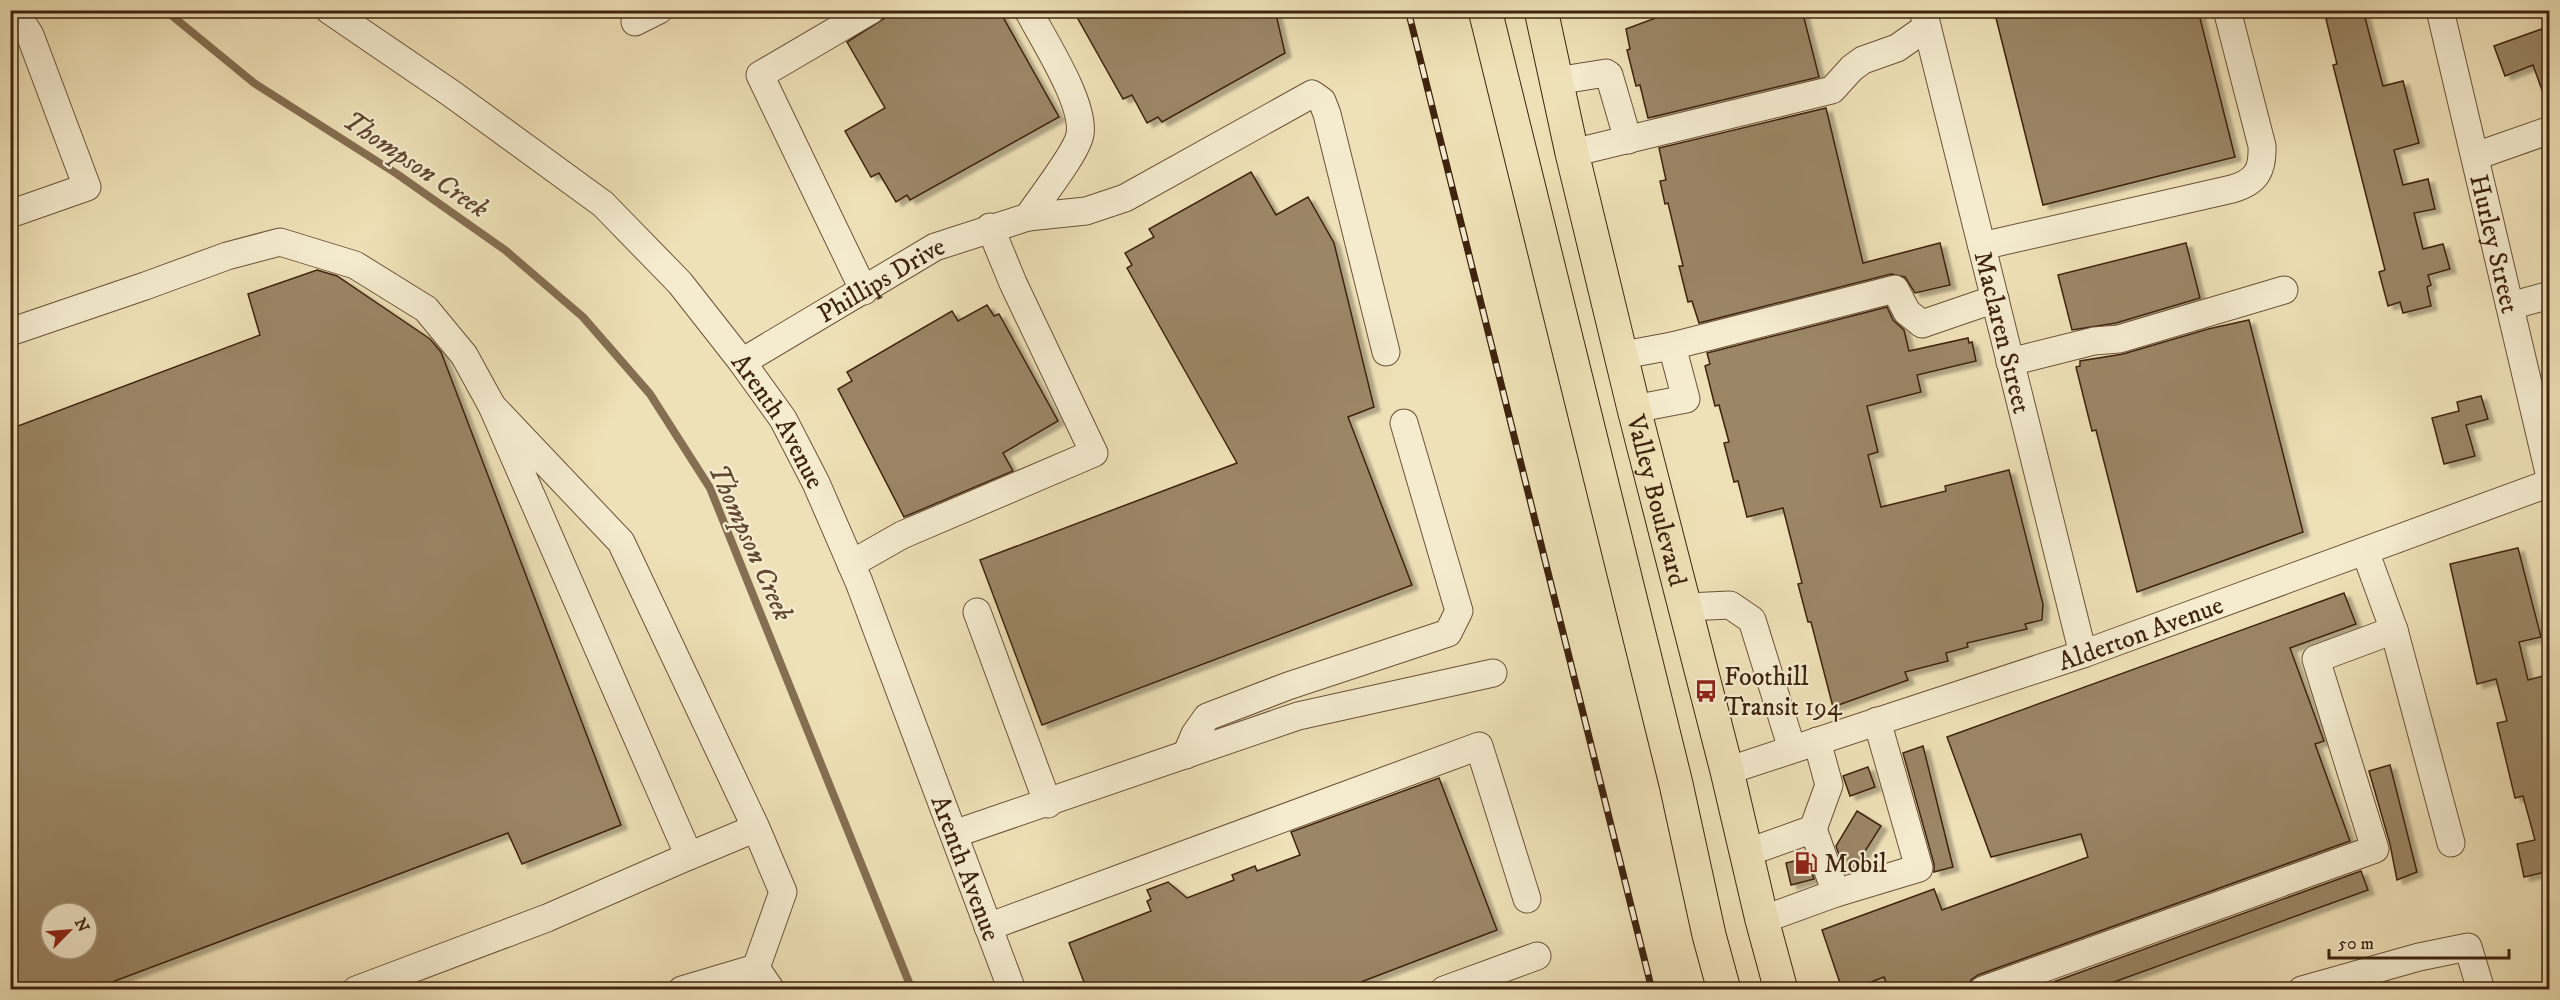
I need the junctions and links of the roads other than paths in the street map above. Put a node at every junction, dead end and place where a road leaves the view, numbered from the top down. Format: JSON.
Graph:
{"nodes":[{"id":1,"x":14,"y":10,"type":"edge"},
{"id":2,"x":329,"y":10,"type":"edge"},
{"id":3,"x":659,"y":10,"type":"edge"},
{"id":4,"x":872,"y":10,"type":"edge"},
{"id":5,"x":1028,"y":10,"type":"edge"},
{"id":6,"x":1485,"y":10,"type":"edge"},
{"id":7,"x":2227,"y":10,"type":"edge"},
{"id":8,"x":2440,"y":10,"type":"edge"},
{"id":9,"x":1548,"y":13,"type":"edge"},
{"id":10,"x":1925,"y":19,"type":"edge"},
{"id":11,"x":635,"y":22,"type":"dead end"},
{"id":12,"x":1556,"y":81,"type":"junction"},
{"id":13,"x":2550,"y":129,"type":"edge"},
{"id":14,"x":1628,"y":140,"type":"junction"},
{"id":15,"x":1572,"y":153,"type":"junction"},
{"id":16,"x":2476,"y":156,"type":"junction"},
{"id":17,"x":10,"y":214,"type":"edge"},
{"id":18,"x":1028,"y":217,"type":"junction"},
{"id":19,"x":990,"y":227,"type":"junction"},
{"id":20,"x":1982,"y":246,"type":"junction"},
{"id":21,"x":2284,"y":290,"type":"dead end"},
{"id":22,"x":864,"y":291,"type":"junction"},
{"id":23,"x":2550,"y":295,"type":"edge"},
{"id":24,"x":1995,"y":299,"type":"junction"},
{"id":25,"x":2510,"y":306,"type":"junction"},
{"id":26,"x":10,"y":332,"type":"edge"},
{"id":27,"x":1672,"y":345,"type":"junction"},
{"id":28,"x":1386,"y":352,"type":"dead end"},
{"id":29,"x":1623,"y":356,"type":"junction"},
{"id":30,"x":742,"y":362,"type":"junction"},
{"id":31,"x":2010,"y":362,"type":"junction"},
{"id":32,"x":492,"y":406,"type":"junction"},
{"id":33,"x":1634,"y":409,"type":"junction"},
{"id":34,"x":1404,"y":423,"type":"dead end"},
{"id":35,"x":2550,"y":477,"type":"edge"},
{"id":36,"x":2550,"y":483,"type":"edge"},
{"id":37,"x":2365,"y":551,"type":"junction"},
{"id":38,"x":851,"y":564,"type":"junction"},
{"id":39,"x":1686,"y":607,"type":"junction"},
{"id":40,"x":977,"y":612,"type":"dead end"},
{"id":41,"x":2394,"y":630,"type":"junction"},
{"id":42,"x":2083,"y":654,"type":"junction"},
{"id":43,"x":1492,"y":673,"type":"dead end"},
{"id":44,"x":1877,"y":721,"type":"junction"},
{"id":45,"x":1804,"y":745,"type":"junction"},
{"id":46,"x":1186,"y":755,"type":"junction"},
{"id":47,"x":1727,"y":771,"type":"junction"},
{"id":48,"x":1676,"y":784,"type":"junction"},
{"id":49,"x":1048,"y":804,"type":"junction"},
{"id":50,"x":756,"y":828,"type":"junction"},
{"id":51,"x":1814,"y":829,"type":"junction"},
{"id":52,"x":954,"y":834,"type":"junction"},
{"id":53,"x":2451,"y":843,"type":"dead end"},
{"id":54,"x":1746,"y":853,"type":"junction"},
{"id":55,"x":689,"y":856,"type":"junction"},
{"id":56,"x":1836,"y":893,"type":"junction"},
{"id":57,"x":1527,"y":899,"type":"dead end"},
{"id":58,"x":1762,"y":920,"type":"junction"},
{"id":59,"x":988,"y":927,"type":"junction"},
{"id":60,"x":1537,"y":956,"type":"dead end"},
{"id":61,"x":764,"y":979,"type":"edge"},
{"id":62,"x":356,"y":990,"type":"edge"},
{"id":63,"x":682,"y":990,"type":"edge"},
{"id":64,"x":1012,"y":990,"type":"edge"},
{"id":65,"x":1444,"y":990,"type":"edge"},
{"id":66,"x":1724,"y":990,"type":"edge"},
{"id":67,"x":1781,"y":990,"type":"edge"},
{"id":68,"x":1983,"y":990,"type":"edge"},
{"id":69,"x":2302,"y":990,"type":"edge"},
{"id":70,"x":2481,"y":990,"type":"edge"}],
"edges":[{"from":1,"to":17,"type":"street"},
{"from":2,"to":30,"type":"street","name":"Arenth Avenue"},
{"from":3,"to":11,"type":"street"},
{"from":4,"to":22,"type":"street"},
{"from":5,"to":18,"type":"street"},
{"from":6,"to":48,"type":"main road","name":"Valley Boulevard"},
{"from":7,"to":20,"type":"street"},
{"from":8,"to":16,"type":"street","name":"Hurley Street"},
{"from":9,"to":12,"type":"main road","name":"Valley Boulevard"},
{"from":10,"to":14,"type":"street"},
{"from":10,"to":20,"type":"street","name":"Maclaren Street"},
{"from":12,"to":14,"type":"street"},
{"from":12,"to":15,"type":"main road","name":"Valley Boulevard"},
{"from":13,"to":16,"type":"street"},
{"from":14,"to":15,"type":"street"},
{"from":15,"to":29,"type":"main road","name":"Valley Boulevard"},
{"from":16,"to":25,"type":"street","name":"Hurley Street"},
{"from":18,"to":19,"type":"street","name":"Phillips Drive"},
{"from":18,"to":28,"type":"street","name":"Phillips Drive"},
{"from":19,"to":22,"type":"street","name":"Phillips Drive"},
{"from":19,"to":38,"type":"street"},
{"from":20,"to":24,"type":"street","name":"Maclaren Street"},
{"from":21,"to":31,"type":"street"},
{"from":22,"to":30,"type":"street","name":"Phillips Drive"},
{"from":23,"to":25,"type":"street"},
{"from":24,"to":27,"type":"street"},
{"from":24,"to":31,"type":"street","name":"Maclaren Street"},
{"from":25,"to":35,"type":"street","name":"Hurley Street"},
{"from":26,"to":32,"type":"street"},
{"from":27,"to":29,"type":"street"},
{"from":27,"to":33,"type":"street"},
{"from":29,"to":33,"type":"main road","name":"Valley Boulevard"},
{"from":30,"to":38,"type":"street","name":"Arenth Avenue"},
{"from":31,"to":42,"type":"street","name":"Maclaren Street"},
{"from":32,"to":50,"type":"street"},
{"from":32,"to":55,"type":"street"},
{"from":33,"to":39,"type":"main road","name":"Valley Boulevard"},
{"from":34,"to":46,"type":"street"},
{"from":36,"to":37,"type":"street","name":"Alderton Avenue"},
{"from":37,"to":41,"type":"street"},
{"from":37,"to":42,"type":"street","name":"Alderton Avenue"},
{"from":38,"to":52,"type":"street","name":"Arenth Avenue"},
{"from":39,"to":45,"type":"street"},
{"from":39,"to":47,"type":"main road","name":"Valley Boulevard"},
{"from":40,"to":49,"type":"street"},
{"from":41,"to":53,"type":"street"},
{"from":41,"to":68,"type":"street"},
{"from":42,"to":44,"type":"street","name":"Alderton Avenue"},
{"from":43,"to":46,"type":"street"},
{"from":44,"to":45,"type":"street","name":"Alderton Avenue"},
{"from":44,"to":56,"type":"street"},
{"from":45,"to":47,"type":"street","name":"Alderton Avenue"},
{"from":45,"to":51,"type":"street"},
{"from":46,"to":49,"type":"street"},
{"from":47,"to":48,"type":"main road"},
{"from":47,"to":54,"type":"main road","name":"Valley Boulevard"},
{"from":48,"to":66,"type":"main road","name":"Valley Boulevard"},
{"from":49,"to":52,"type":"street"},
{"from":50,"to":55,"type":"street"},
{"from":50,"to":61,"type":"street"},
{"from":51,"to":54,"type":"street"},
{"from":51,"to":56,"type":"street"},
{"from":52,"to":59,"type":"street","name":"Arenth Avenue"},
{"from":54,"to":58,"type":"main road","name":"Valley Boulevard"},
{"from":55,"to":62,"type":"street"},
{"from":56,"to":58,"type":"street"},
{"from":57,"to":59,"type":"street"},
{"from":58,"to":67,"type":"main road","name":"Valley Boulevard"},
{"from":59,"to":64,"type":"street","name":"Arenth Avenue"},
{"from":60,"to":65,"type":"street"},
{"from":61,"to":63,"type":"street"},
{"from":69,"to":70,"type":"street"}]}
